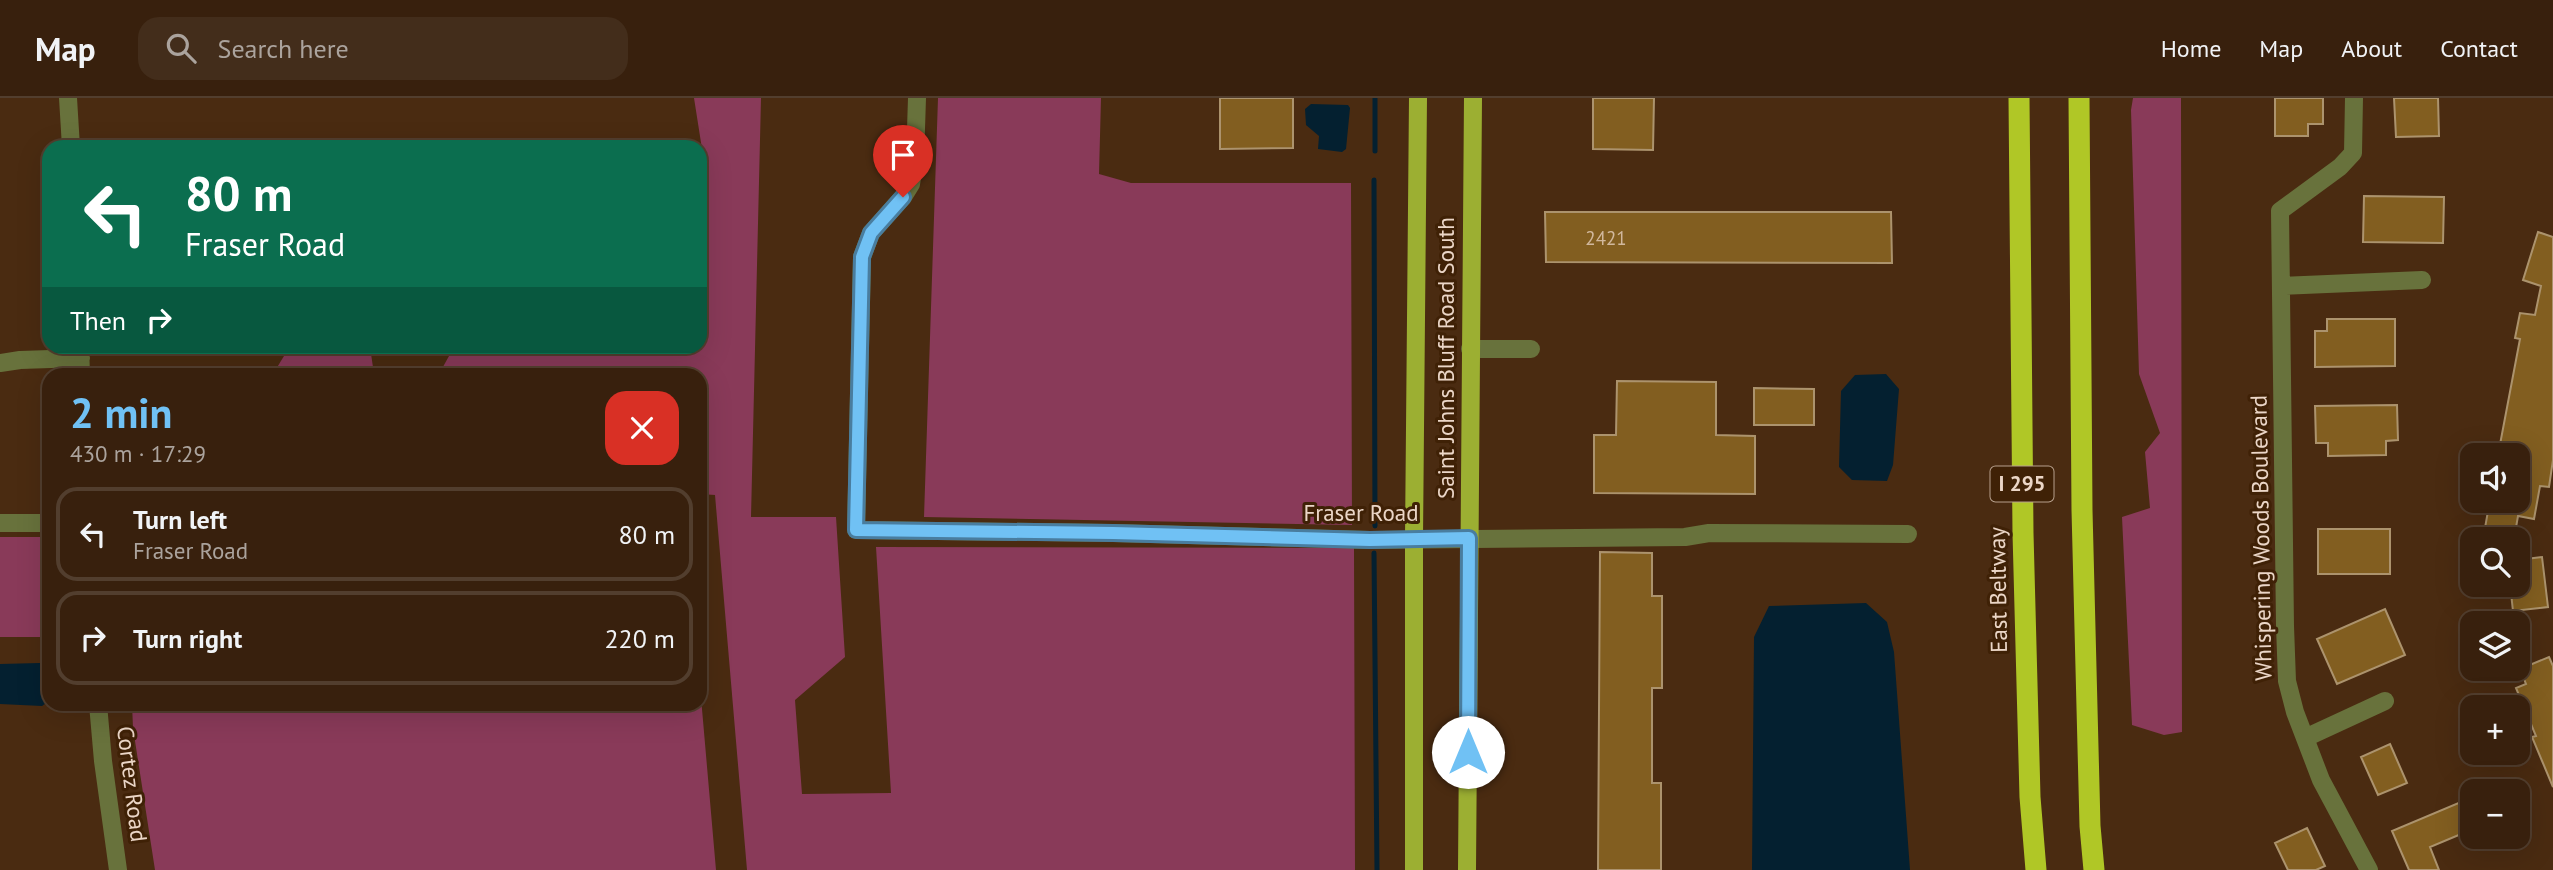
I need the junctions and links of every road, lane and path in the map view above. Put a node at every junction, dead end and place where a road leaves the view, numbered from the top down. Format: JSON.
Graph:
{"nodes":[{"id":1,"x":68,"y":98,"type":"edge"},
{"id":2,"x":917,"y":98,"type":"edge"},
{"id":3,"x":1418,"y":98,"type":"edge"},
{"id":4,"x":1473,"y":98,"type":"edge"},
{"id":5,"x":2019,"y":98,"type":"edge"},
{"id":6,"x":2080,"y":98,"type":"edge"},
{"id":7,"x":2354,"y":98,"type":"edge"},
{"id":8,"x":71,"y":140,"type":"edge"},
{"id":9,"x":2422,"y":280,"type":"dead end"},
{"id":10,"x":2281,"y":286,"type":"junction"},
{"id":11,"x":1470,"y":349,"type":"junction"},
{"id":12,"x":1531,"y":349,"type":"dead end"},
{"id":13,"x":81,"y":360,"type":"edge"},
{"id":14,"x":0,"y":363,"type":"edge"},
{"id":15,"x":0,"y":523,"type":"edge"},
{"id":16,"x":42,"y":523,"type":"edge"},
{"id":17,"x":1908,"y":534,"type":"dead end"},
{"id":18,"x":1414,"y":538,"type":"junction"},
{"id":19,"x":1469,"y":538,"type":"junction"},
{"id":20,"x":2385,"y":701,"type":"dead end"},
{"id":21,"x":99,"y":711,"type":"edge"},
{"id":22,"x":2305,"y":738,"type":"junction"},
{"id":23,"x":118,"y":870,"type":"edge"},
{"id":24,"x":1414,"y":870,"type":"edge"},
{"id":25,"x":1467,"y":870,"type":"edge"},
{"id":26,"x":2036,"y":870,"type":"edge"},
{"id":27,"x":2094,"y":870,"type":"edge"},
{"id":28,"x":2369,"y":870,"type":"edge"}],
"edges":[{"from":1,"to":8,"type":"street"},
{"from":2,"to":18,"type":"street","name":"Fraser Road"},
{"from":3,"to":18,"type":"main road","name":"Saint Johns Bluff Road South"},
{"from":4,"to":11,"type":"main road","name":"Saint Johns Bluff Road South"},
{"from":5,"to":26,"type":"highway","name":"East Beltway","number":"I 295"},
{"from":6,"to":27,"type":"highway","number":"I 295"},
{"from":7,"to":10,"type":"street","name":"Whispering Woods Boulevard"},
{"from":9,"to":10,"type":"street"},
{"from":10,"to":22,"type":"street","name":"Whispering Woods Boulevard"},
{"from":11,"to":12,"type":"street"},
{"from":11,"to":19,"type":"main road","name":"Saint Johns Bluff Road South"},
{"from":13,"to":14,"type":"street"},
{"from":15,"to":16,"type":"street"},
{"from":17,"to":19,"type":"street","name":"Fraser Road"},
{"from":18,"to":19,"type":"street","name":"Fraser Road"},
{"from":18,"to":24,"type":"main road","name":"Saint Johns Bluff Road South"},
{"from":19,"to":25,"type":"main road","name":"Saint Johns Bluff Road South"},
{"from":20,"to":22,"type":"street"},
{"from":21,"to":23,"type":"street","name":"Cortez Road"},
{"from":22,"to":28,"type":"street","name":"Whispering Woods Boulevard"}]}
